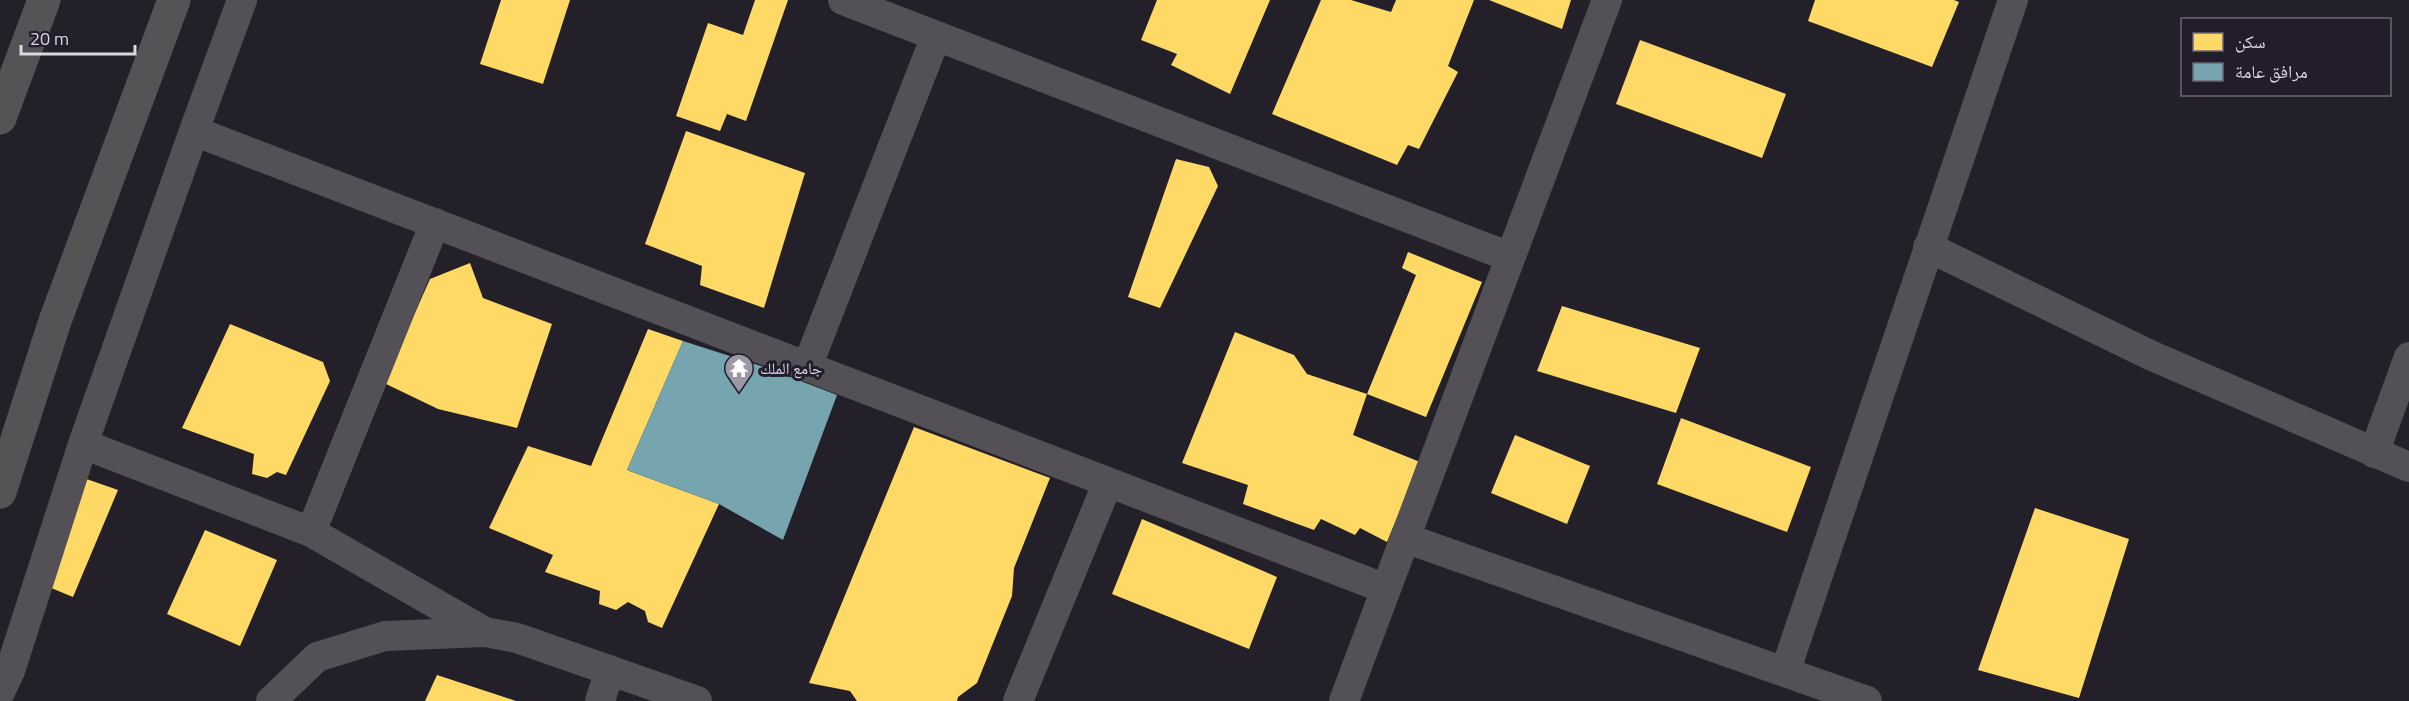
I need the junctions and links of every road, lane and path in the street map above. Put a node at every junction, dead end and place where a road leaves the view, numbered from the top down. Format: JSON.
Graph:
{"nodes":[{"id":1,"x":44,"y":0,"type":"edge"},
{"id":2,"x":174,"y":0,"type":"edge"},
{"id":3,"x":242,"y":0,"type":"edge"},
{"id":4,"x":843,"y":0,"type":"edge"},
{"id":5,"x":1607,"y":0,"type":"edge"},
{"id":6,"x":2013,"y":0,"type":"edge"},
{"id":7,"x":936,"y":36,"type":"junction"},
{"id":8,"x":0,"y":118,"type":"edge"},
{"id":9,"x":194,"y":130,"type":"junction"},
{"id":10,"x":435,"y":224,"type":"junction"},
{"id":11,"x":1928,"y":247,"type":"junction"},
{"id":12,"x":1510,"y":257,"type":"junction"},
{"id":13,"x":2409,"y":357,"type":"edge"},
{"id":14,"x":807,"y":367,"type":"junction"},
{"id":15,"x":83,"y":444,"type":"junction"},
{"id":16,"x":2374,"y":453,"type":"junction"},
{"id":17,"x":2409,"y":467,"type":"edge"},
{"id":18,"x":1108,"y":482,"type":"junction"},
{"id":19,"x":0,"y":492,"type":"edge"},
{"id":20,"x":311,"y":532,"type":"junction"},
{"id":21,"x":1406,"y":538,"type":"junction"},
{"id":22,"x":1386,"y":589,"type":"junction"},
{"id":23,"x":485,"y":632,"type":"junction"},
{"id":24,"x":610,"y":670,"type":"junction"},
{"id":25,"x":1785,"y":672,"type":"junction"},
{"id":26,"x":0,"y":692,"type":"edge"},
{"id":27,"x":271,"y":701,"type":"edge"},
{"id":28,"x":600,"y":701,"type":"edge"},
{"id":29,"x":697,"y":701,"type":"edge"},
{"id":30,"x":1018,"y":701,"type":"edge"},
{"id":31,"x":1344,"y":701,"type":"edge"},
{"id":32,"x":1867,"y":701,"type":"edge"}],
"edges":[{"from":1,"to":8,"type":"main road"},
{"from":2,"to":19,"type":"main road"},
{"from":3,"to":9,"type":"street"},
{"from":4,"to":7,"type":"street"},
{"from":5,"to":12,"type":"street"},
{"from":6,"to":11,"type":"street"},
{"from":7,"to":12,"type":"street"},
{"from":7,"to":14,"type":"street"},
{"from":9,"to":10,"type":"street"},
{"from":9,"to":15,"type":"street"},
{"from":10,"to":14,"type":"street"},
{"from":10,"to":20,"type":"street"},
{"from":11,"to":16,"type":"street"},
{"from":11,"to":25,"type":"street"},
{"from":12,"to":21,"type":"street"},
{"from":13,"to":16,"type":"street"},
{"from":14,"to":18,"type":"street"},
{"from":15,"to":20,"type":"street"},
{"from":15,"to":26,"type":"street"},
{"from":16,"to":17,"type":"street"},
{"from":18,"to":22,"type":"street"},
{"from":18,"to":30,"type":"street"},
{"from":20,"to":23,"type":"street"},
{"from":21,"to":22,"type":"street"},
{"from":21,"to":25,"type":"street"},
{"from":22,"to":31,"type":"street"},
{"from":23,"to":24,"type":"street"},
{"from":23,"to":27,"type":"street"},
{"from":24,"to":28,"type":"street"},
{"from":24,"to":29,"type":"street"},
{"from":25,"to":32,"type":"street"}]}
